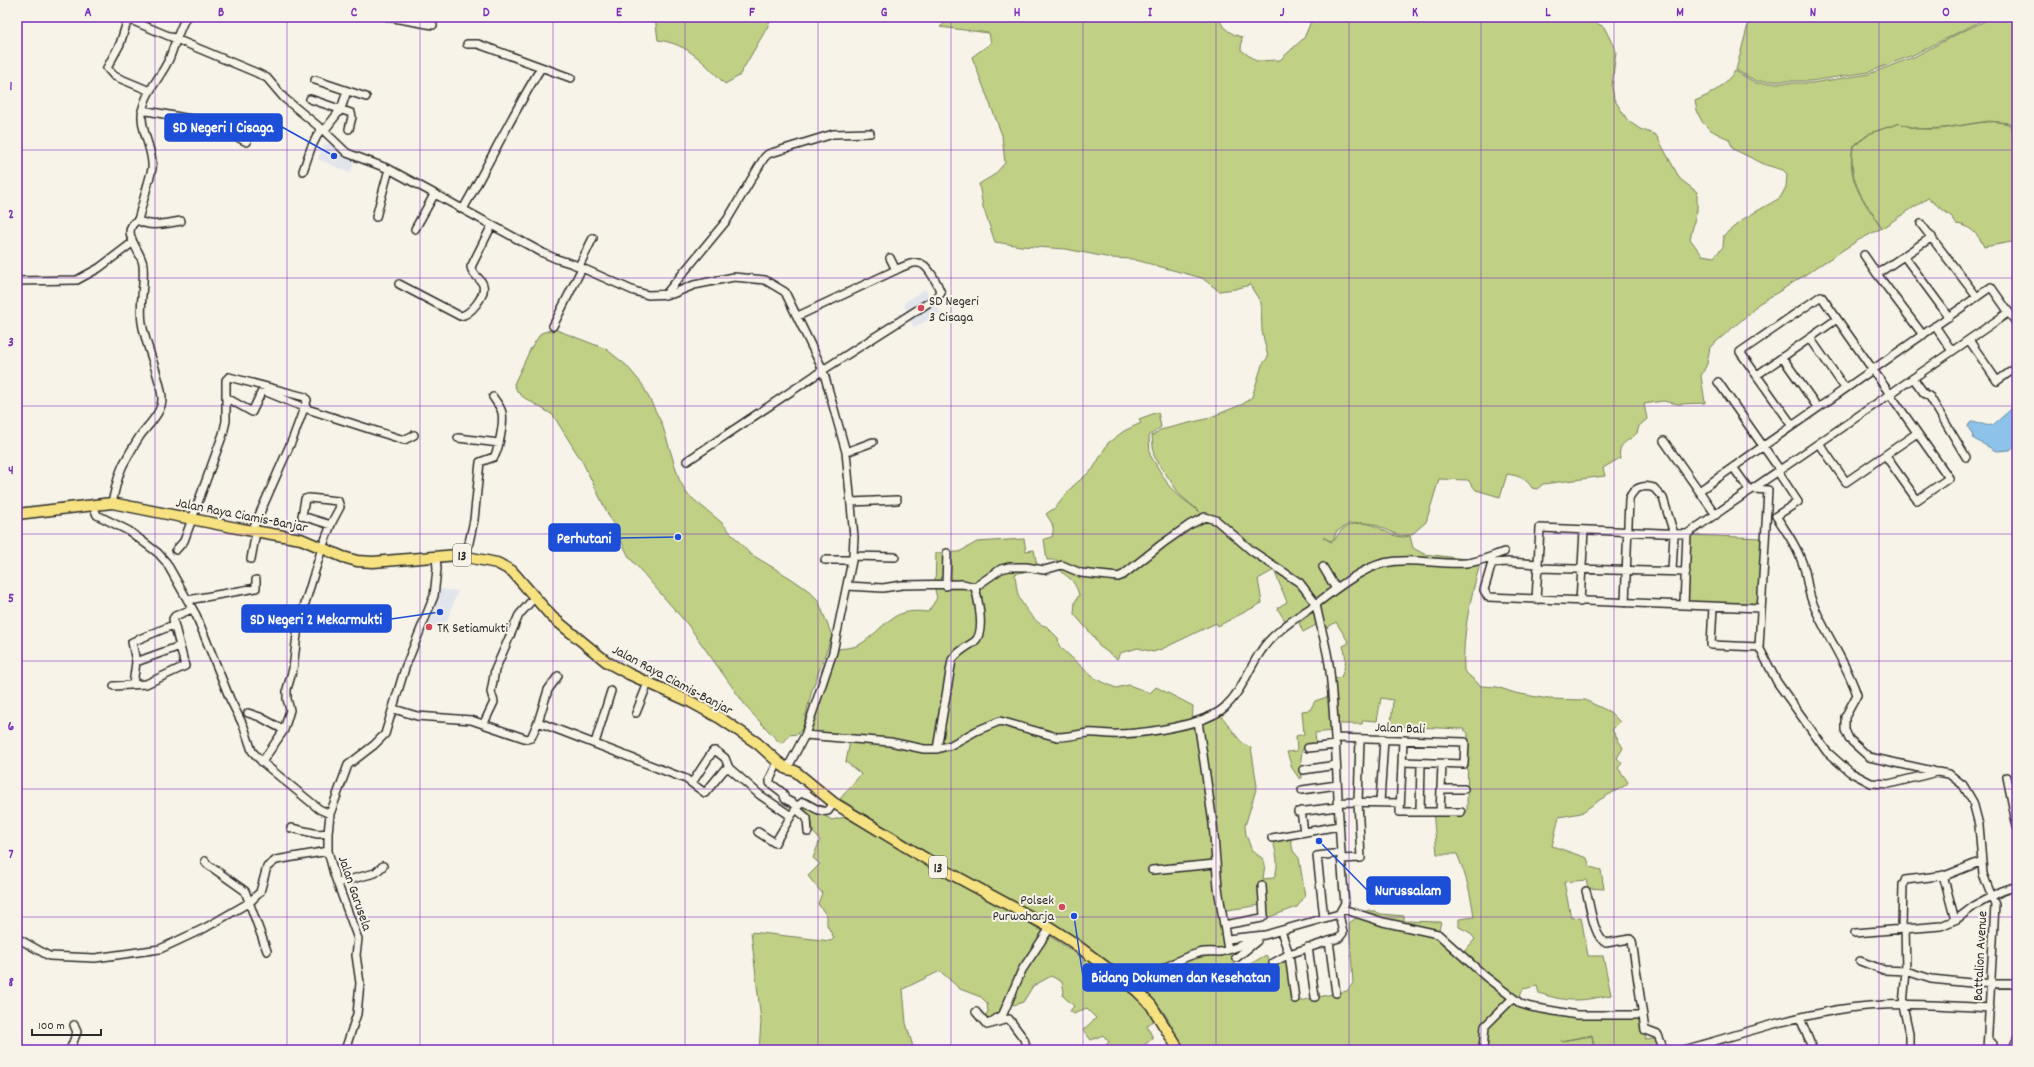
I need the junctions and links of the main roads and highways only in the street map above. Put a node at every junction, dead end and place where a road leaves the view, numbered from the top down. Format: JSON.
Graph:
{"nodes":[{"id":1,"x":17,"y":514,"type":"edge"},
{"id":2,"x":1179,"y":1050,"type":"edge"}],
"edges":[{"from":1,"to":2,"type":"highway","name":"Jalan Raya Ciamis-Banjar","number":"13"}]}
